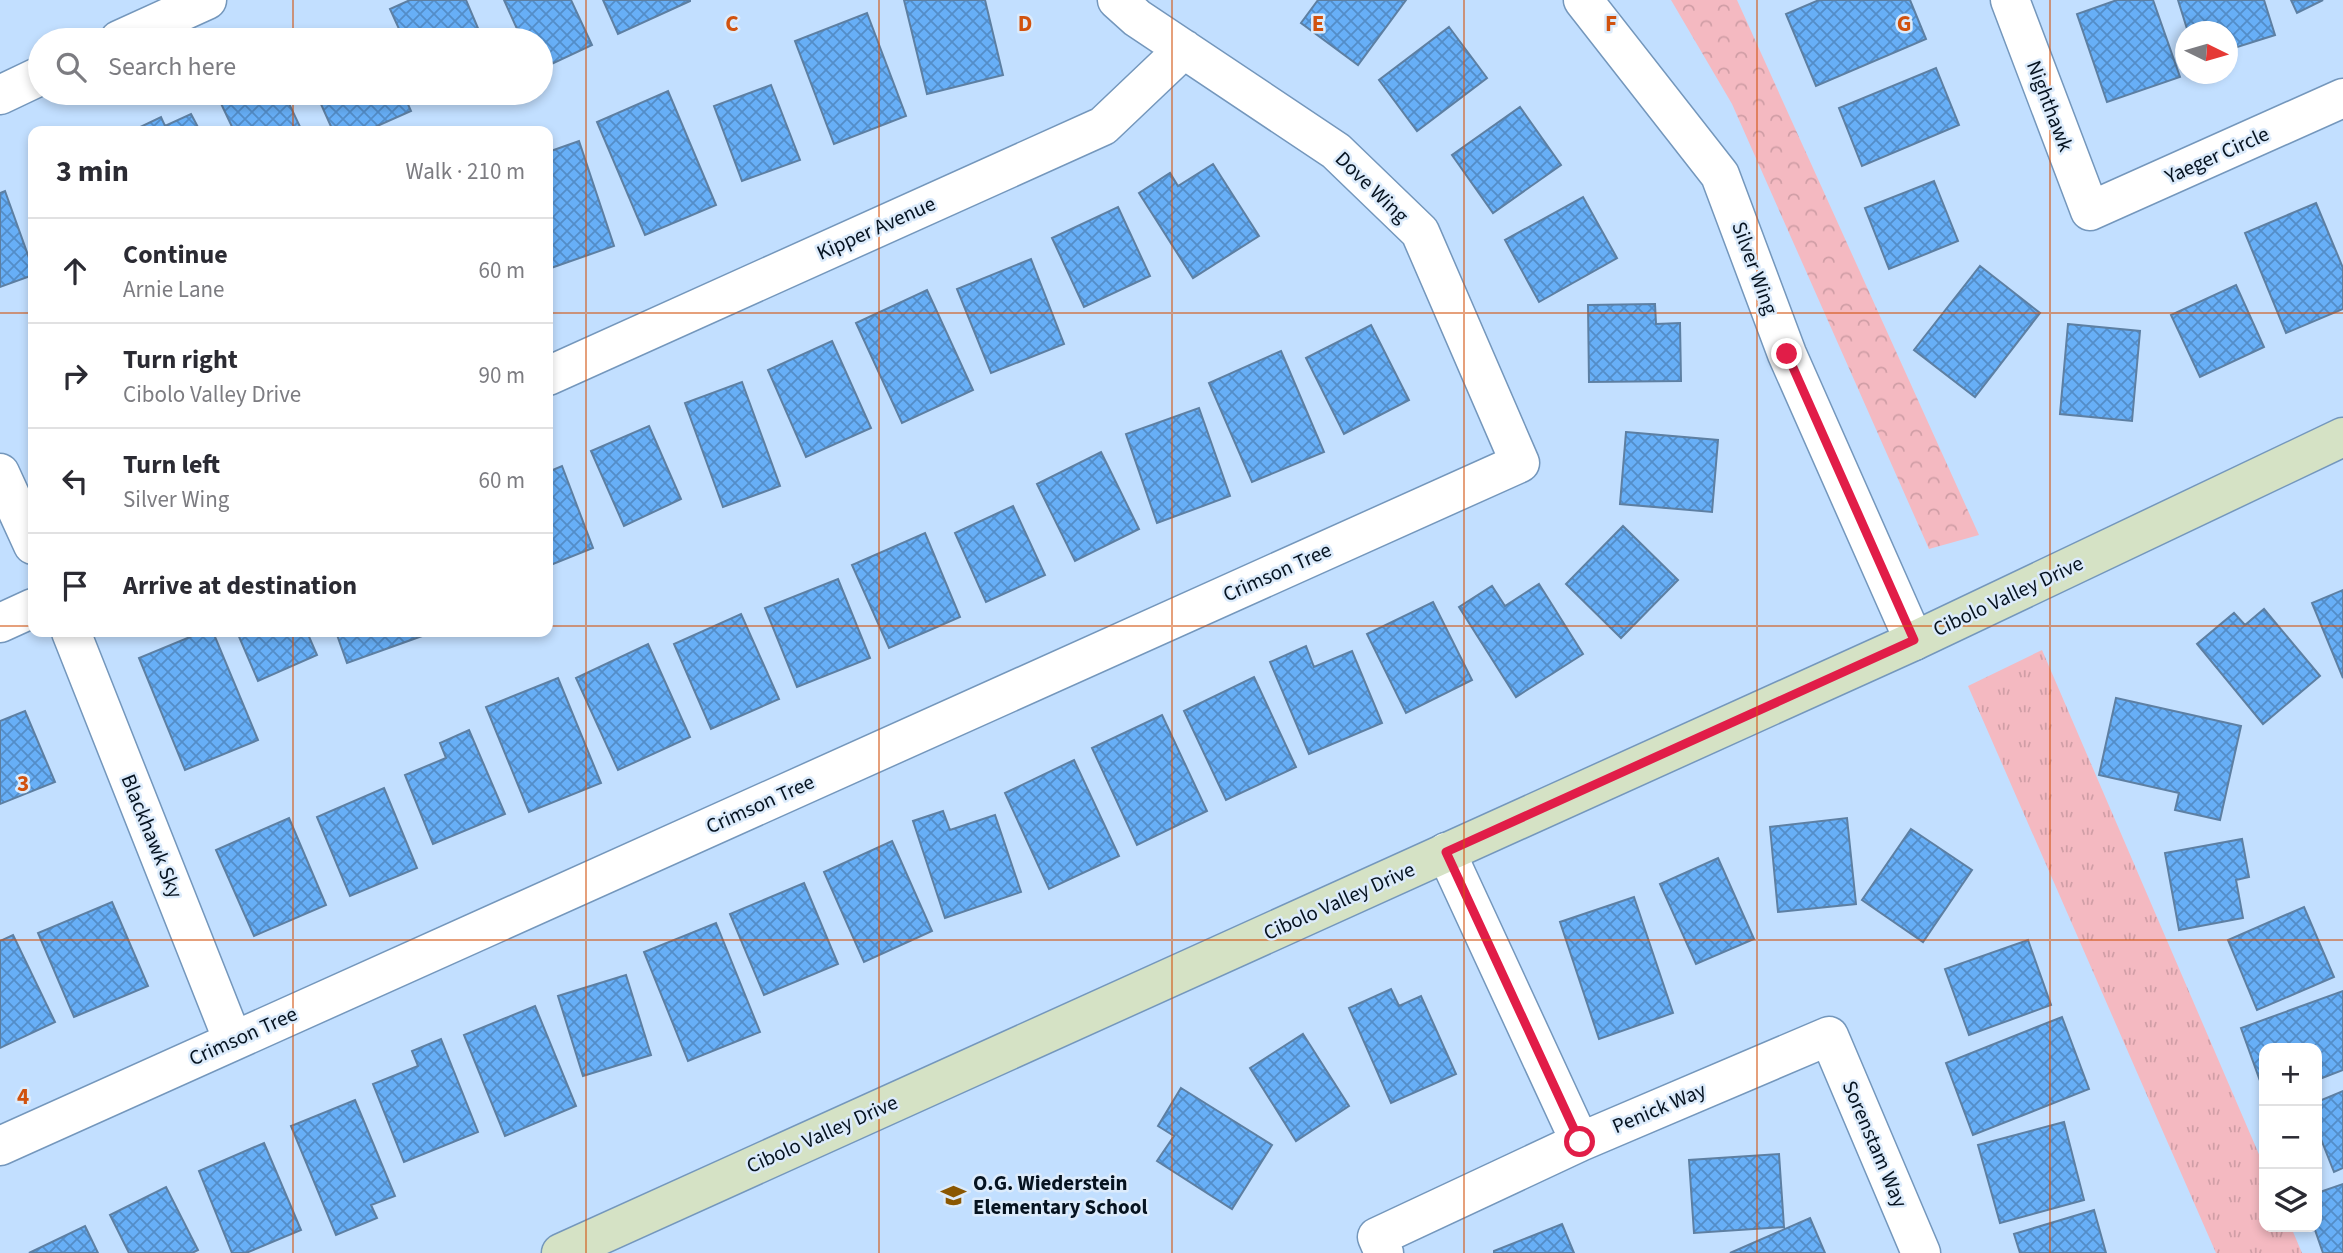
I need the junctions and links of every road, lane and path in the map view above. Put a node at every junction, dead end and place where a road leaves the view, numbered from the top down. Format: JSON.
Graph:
{"nodes":[{"id":1,"x":207,"y":0,"type":"edge"},
{"id":2,"x":1117,"y":0,"type":"edge"},
{"id":3,"x":1583,"y":0,"type":"edge"},
{"id":4,"x":2010,"y":0,"type":"edge"},
{"id":5,"x":145,"y":28,"type":"edge"},
{"id":6,"x":1184,"y":49,"type":"junction"},
{"id":7,"x":28,"y":82,"type":"edge"},
{"id":8,"x":0,"y":95,"type":"edge"},
{"id":9,"x":2343,"y":98,"type":"edge"},
{"id":10,"x":2090,"y":211,"type":"joint"},
{"id":11,"x":553,"y":374,"type":"edge"},
{"id":12,"x":2343,"y":437,"type":"edge"},
{"id":13,"x":1520,"y":463,"type":"joint"},
{"id":14,"x":0,"y":472,"type":"edge"},
{"id":15,"x":28,"y":534,"type":"edge"},
{"id":16,"x":28,"y":610,"type":"edge"},
{"id":17,"x":0,"y":623,"type":"edge"},
{"id":18,"x":73,"y":637,"type":"edge"},
{"id":19,"x":1914,"y":640,"type":"junction"},
{"id":20,"x":1446,"y":852,"type":"junction"},
{"id":21,"x":1829,"y":1035,"type":"joint"},
{"id":22,"x":233,"y":1041,"type":"junction"},
{"id":23,"x":1580,"y":1142,"type":"junction"},
{"id":24,"x":0,"y":1146,"type":"edge"},
{"id":25,"x":1380,"y":1245,"type":"edge"},
{"id":26,"x":561,"y":1253,"type":"edge"},
{"id":27,"x":1921,"y":1253,"type":"edge"}],
"edges":[{"from":1,"to":5,"type":"street"},
{"from":2,"to":6,"type":"street","name":"Dove Wing"},
{"from":3,"to":19,"type":"street","name":"Silver Wing"},
{"from":4,"to":10,"type":"street","name":"Nighthawk"},
{"from":6,"to":11,"type":"street","name":"Kipper Avenue"},
{"from":6,"to":13,"type":"street","name":"Dove Wing"},
{"from":7,"to":8,"type":"street"},
{"from":9,"to":10,"type":"street","name":"Yaeger Circle"},
{"from":12,"to":19,"type":"main road","name":"Cibolo Valley Drive"},
{"from":13,"to":22,"type":"street","name":"Crimson Tree"},
{"from":14,"to":15,"type":"street"},
{"from":16,"to":17,"type":"street"},
{"from":18,"to":22,"type":"street","name":"Blackhawk Sky"},
{"from":19,"to":20,"type":"main road","name":"Cibolo Valley Drive"},
{"from":20,"to":23,"type":"street"},
{"from":20,"to":26,"type":"main road","name":"Cibolo Valley Drive"},
{"from":21,"to":23,"type":"street","name":"Penick Way"},
{"from":21,"to":27,"type":"street","name":"Sorenstam Way"},
{"from":22,"to":24,"type":"street","name":"Crimson Tree"},
{"from":23,"to":25,"type":"street","name":"Penick Way"}]}
